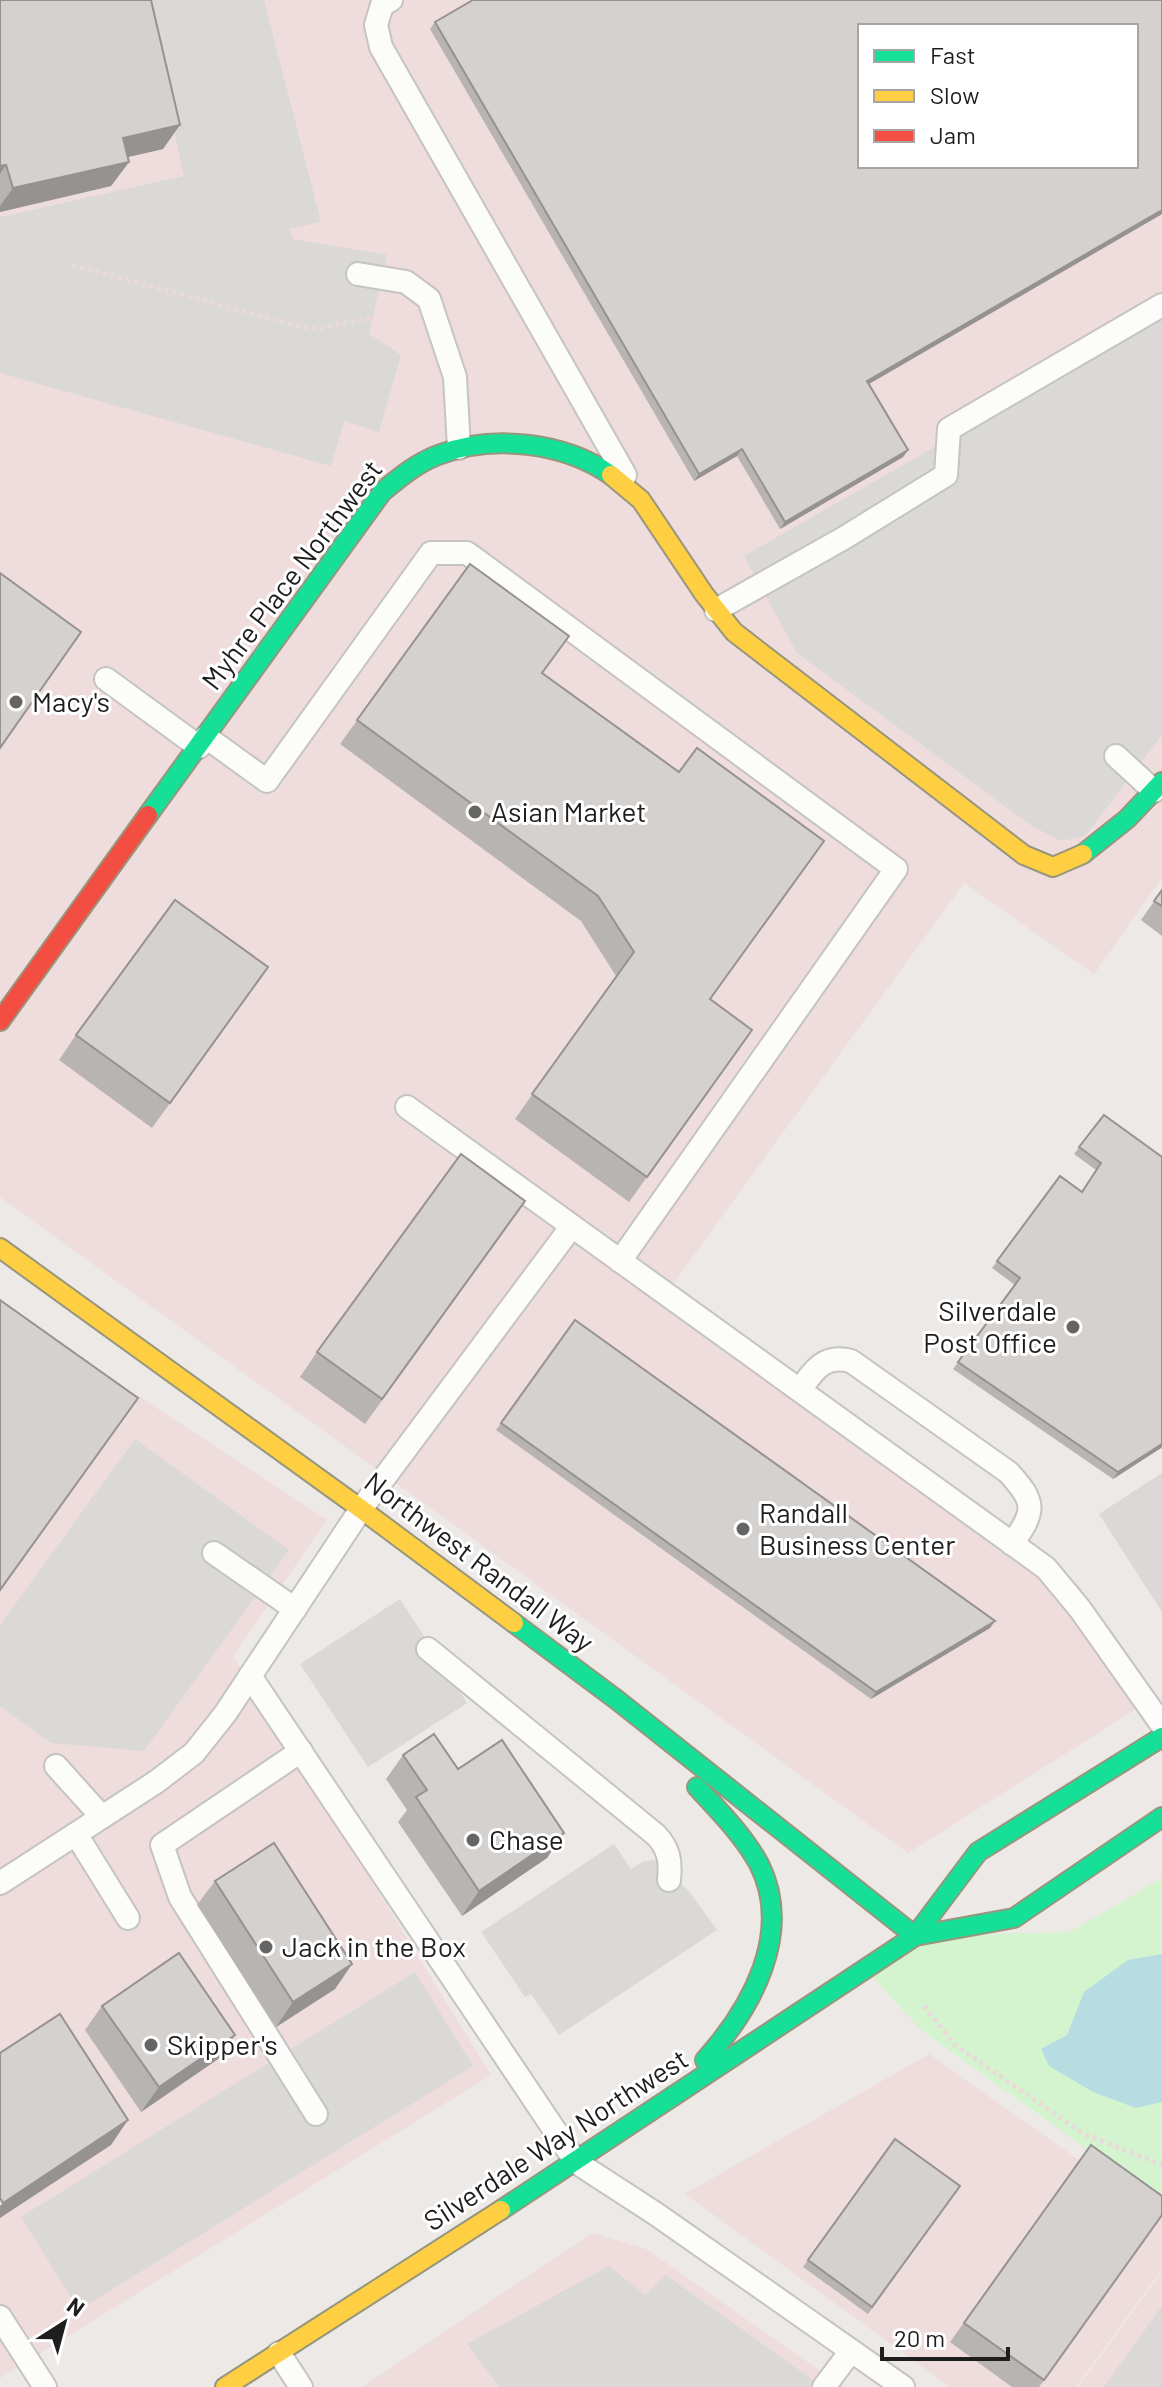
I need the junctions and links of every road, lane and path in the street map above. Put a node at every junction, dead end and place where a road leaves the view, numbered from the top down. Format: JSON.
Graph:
{"nodes":[{"id":1,"x":391,"y":0,"type":"edge"},
{"id":2,"x":72,"y":265,"type":"dead end"},
{"id":3,"x":358,"y":274,"type":"dead end"},
{"id":4,"x":1162,"y":305,"type":"edge"},
{"id":5,"x":374,"y":317,"type":"dead end"},
{"id":6,"x":459,"y":448,"type":"junction"},
{"id":7,"x":636,"y":494,"type":"junction"},
{"id":8,"x":716,"y":610,"type":"junction"},
{"id":9,"x":106,"y":679,"type":"dead end"},
{"id":10,"x":203,"y":742,"type":"junction"},
{"id":11,"x":1116,"y":756,"type":"dead end"},
{"id":12,"x":1158,"y":786,"type":"edge"},
{"id":13,"x":0,"y":1021,"type":"edge"},
{"id":14,"x":407,"y":1107,"type":"dead end"},
{"id":15,"x":572,"y":1226,"type":"junction"},
{"id":16,"x":0,"y":1248,"type":"edge"},
{"id":17,"x":620,"y":1261,"type":"junction"},
{"id":18,"x":800,"y":1390,"type":"junction"},
{"id":19,"x":361,"y":1509,"type":"junction"},
{"id":20,"x":1012,"y":1544,"type":"junction"},
{"id":21,"x":214,"y":1553,"type":"dead end"},
{"id":22,"x":295,"y":1609,"type":"junction"},
{"id":23,"x":428,"y":1649,"type":"dead end"},
{"id":24,"x":250,"y":1676,"type":"junction"},
{"id":25,"x":617,"y":1700,"type":"junction"},
{"id":26,"x":1162,"y":1725,"type":"edge"},
{"id":27,"x":1162,"y":1737,"type":"edge"},
{"id":28,"x":301,"y":1751,"type":"junction"},
{"id":29,"x":56,"y":1766,"type":"dead end"},
{"id":30,"x":102,"y":1817,"type":"junction"},
{"id":31,"x":1162,"y":1817,"type":"edge"},
{"id":32,"x":76,"y":1834,"type":"junction"},
{"id":33,"x":669,"y":1880,"type":"dead end"},
{"id":34,"x":0,"y":1883,"type":"edge"},
{"id":35,"x":128,"y":1918,"type":"dead end"},
{"id":36,"x":915,"y":1936,"type":"junction"},
{"id":37,"x":924,"y":2006,"type":"dead end"},
{"id":38,"x":659,"y":2105,"type":"junction"},
{"id":39,"x":316,"y":2114,"type":"dead end"},
{"id":40,"x":576,"y":2162,"type":"junction"},
{"id":41,"x":1162,"y":2165,"type":"edge"},
{"id":42,"x":0,"y":2317,"type":"edge"},
{"id":43,"x":851,"y":2351,"type":"junction"},
{"id":44,"x":279,"y":2353,"type":"junction"},
{"id":45,"x":45,"y":2387,"type":"edge"},
{"id":46,"x":225,"y":2387,"type":"edge"},
{"id":47,"x":301,"y":2387,"type":"edge"},
{"id":48,"x":824,"y":2387,"type":"edge"},
{"id":49,"x":903,"y":2387,"type":"edge"}],
"edges":[{"from":1,"to":7,"type":"lane"},
{"from":2,"to":5,"type":"path"},
{"from":3,"to":6,"type":"lane"},
{"from":4,"to":8,"type":"lane"},
{"from":6,"to":7,"type":"street","name":"Myhre Place Northwest"},
{"from":6,"to":10,"type":"street","name":"Myhre Place Northwest"},
{"from":7,"to":8,"type":"street","name":"Myhre Place Northwest"},
{"from":8,"to":12,"type":"street","name":"Myhre Place Northwest"},
{"from":9,"to":10,"type":"lane"},
{"from":10,"to":13,"type":"street","name":"Myhre Place Northwest"},
{"from":10,"to":17,"type":"lane"},
{"from":11,"to":12,"type":"lane"},
{"from":14,"to":15,"type":"lane"},
{"from":15,"to":17,"type":"lane"},
{"from":15,"to":19,"type":"lane"},
{"from":16,"to":19,"type":"street","name":"Northwest Randall Way"},
{"from":17,"to":18,"type":"lane"},
{"from":18,"to":20,"type":"lane"},
{"from":18,"to":20,"type":"lane"},
{"from":19,"to":22,"type":"lane"},
{"from":19,"to":25,"type":"street","name":"Northwest Randall Way"},
{"from":20,"to":26,"type":"lane"},
{"from":21,"to":22,"type":"lane"},
{"from":22,"to":24,"type":"lane"},
{"from":23,"to":33,"type":"lane"},
{"from":24,"to":28,"type":"lane"},
{"from":24,"to":30,"type":"lane"},
{"from":25,"to":36,"type":"street","name":"Northwest Randall Way"},
{"from":25,"to":38,"type":"street"},
{"from":27,"to":36,"type":"street","name":"Silverdale Way Northwest"},
{"from":28,"to":39,"type":"lane"},
{"from":28,"to":40,"type":"lane"},
{"from":29,"to":30,"type":"lane"},
{"from":30,"to":32,"type":"lane"},
{"from":31,"to":36,"type":"street","name":"Silverdale Way Northwest"},
{"from":32,"to":34,"type":"lane"},
{"from":32,"to":35,"type":"lane"},
{"from":36,"to":38,"type":"street","name":"Silverdale Way Northwest"},
{"from":37,"to":41,"type":"path"},
{"from":38,"to":40,"type":"street","name":"Silverdale Way Northwest"},
{"from":40,"to":43,"type":"lane"},
{"from":40,"to":44,"type":"street","name":"Silverdale Way Northwest"},
{"from":42,"to":45,"type":"lane"},
{"from":43,"to":48,"type":"lane"},
{"from":43,"to":49,"type":"lane"},
{"from":44,"to":46,"type":"street","name":"Silverdale Way Northwest"},
{"from":44,"to":47,"type":"lane"}]}
